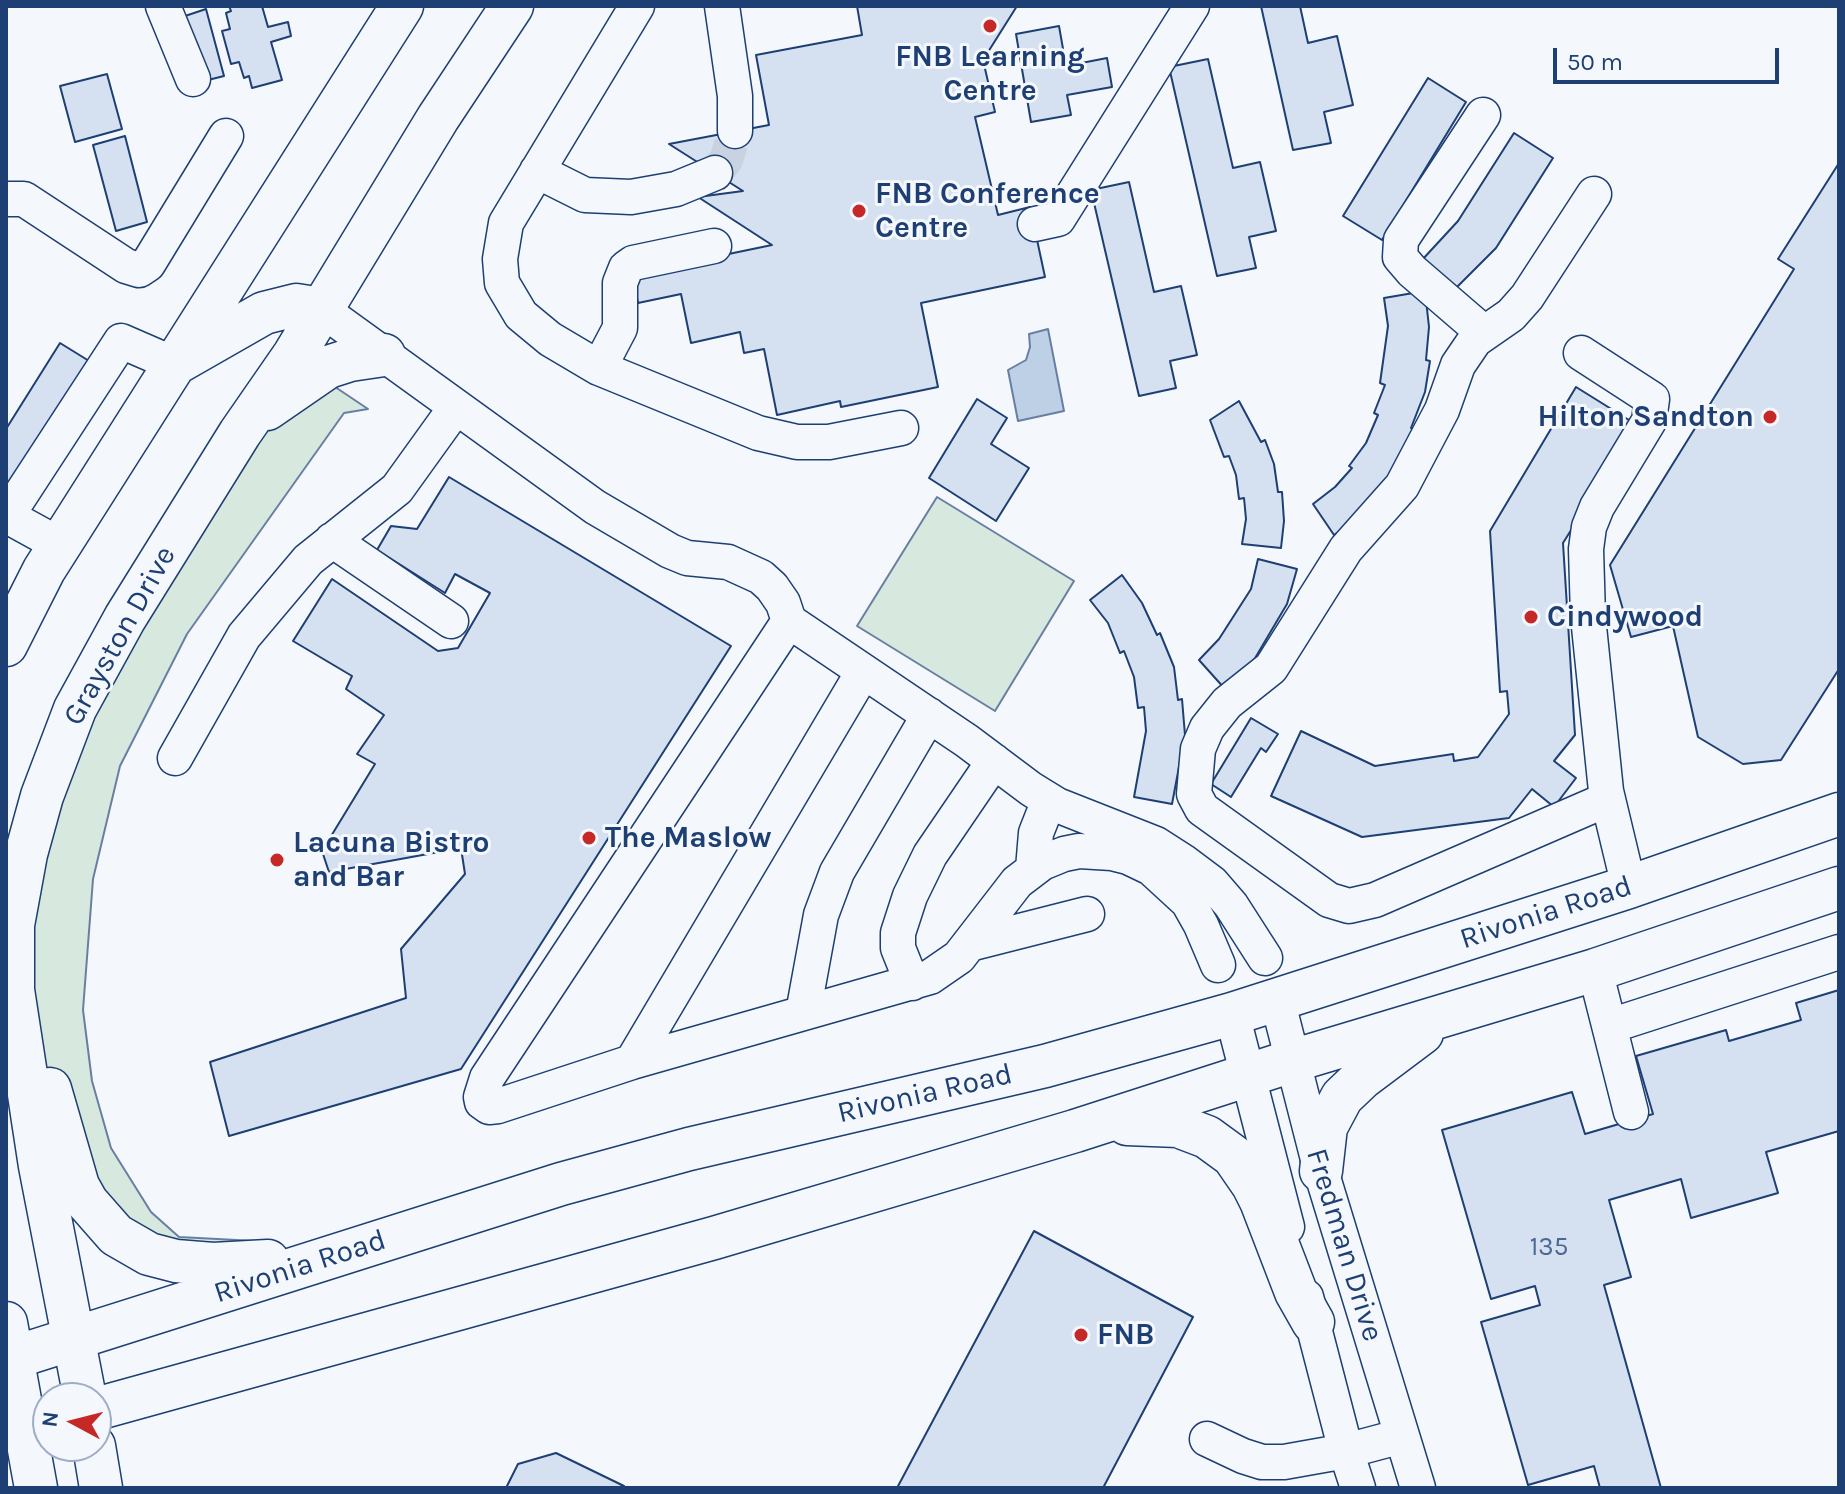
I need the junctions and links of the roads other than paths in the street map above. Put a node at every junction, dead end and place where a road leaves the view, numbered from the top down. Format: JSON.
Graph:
{"nodes":[{"id":1,"x":163,"y":6,"type":"edge"},
{"id":2,"x":402,"y":6,"type":"edge"},
{"id":3,"x":512,"y":6,"type":"edge"},
{"id":4,"x":637,"y":6,"type":"edge"},
{"id":5,"x":722,"y":6,"type":"edge"},
{"id":6,"x":1192,"y":6,"type":"edge"},
{"id":7,"x":193,"y":79,"type":"dead end"},
{"id":8,"x":1169,"y":89,"type":"dead end"},
{"id":9,"x":1135,"y":98,"type":"junction"},
{"id":10,"x":1483,"y":115,"type":"dead end"},
{"id":11,"x":735,"y":131,"type":"tunnel mouth"},
{"id":12,"x":226,"y":136,"type":"dead end"},
{"id":13,"x":537,"y":171,"type":"junction"},
{"id":14,"x":715,"y":173,"type":"tunnel mouth"},
{"id":15,"x":1594,"y":194,"type":"dead end"},
{"id":16,"x":6,"y":199,"type":"edge"},
{"id":17,"x":1092,"y":212,"type":"dead end"},
{"id":18,"x":714,"y":246,"type":"dead end"},
{"id":19,"x":321,"y":309,"type":"junction"},
{"id":20,"x":1484,"y":333,"type":"junction"},
{"id":21,"x":1581,"y":353,"type":"dead end"},
{"id":22,"x":384,"y":355,"type":"junction"},
{"id":23,"x":174,"y":364,"type":"junction"},
{"id":24,"x":599,"y":368,"type":"junction"},
{"id":25,"x":456,"y":407,"type":"junction"},
{"id":26,"x":901,"y":428,"type":"dead end"},
{"id":27,"x":240,"y":433,"type":"junction"},
{"id":28,"x":7,"y":516,"type":"edge"},
{"id":29,"x":332,"y":540,"type":"junction"},
{"id":30,"x":60,"y":545,"type":"junction"},
{"id":31,"x":451,"y":621,"type":"dead end"},
{"id":32,"x":789,"y":621,"type":"junction"},
{"id":33,"x":6,"y":645,"type":"edge"},
{"id":34,"x":863,"y":672,"type":"junction"},
{"id":35,"x":929,"y":715,"type":"junction"},
{"id":36,"x":175,"y":758,"type":"dead end"},
{"id":37,"x":994,"y":761,"type":"junction"},
{"id":38,"x":1608,"y":799,"type":"junction"},
{"id":39,"x":1049,"y":800,"type":"junction"},
{"id":40,"x":1839,"y":814,"type":"edge"},
{"id":41,"x":1033,"y":869,"type":"junction"},
{"id":42,"x":1629,"y":887,"type":"junction"},
{"id":43,"x":1839,"y":888,"type":"edge"},
{"id":44,"x":1087,"y":914,"type":"dead end"},
{"id":45,"x":969,"y":944,"type":"junction"},
{"id":46,"x":1839,"y":952,"type":"edge"},
{"id":47,"x":11,"y":958,"type":"junction"},
{"id":48,"x":1265,"y":958,"type":"dead end"},
{"id":49,"x":1218,"y":965,"type":"dead end"},
{"id":50,"x":1595,"y":970,"type":"junction"},
{"id":51,"x":912,"y":983,"type":"junction"},
{"id":52,"x":1277,"y":999,"type":"junction"},
{"id":53,"x":803,"y":1013,"type":"junction"},
{"id":54,"x":1449,"y":1013,"type":"junction"},
{"id":55,"x":1232,"y":1014,"type":"junction"},
{"id":56,"x":1610,"y":1026,"type":"junction"},
{"id":57,"x":1292,"y":1061,"type":"junction"},
{"id":58,"x":632,"y":1062,"type":"junction"},
{"id":59,"x":1247,"y":1077,"type":"junction"},
{"id":60,"x":1631,"y":1112,"type":"dead end"},
{"id":61,"x":1075,"y":1131,"type":"junction"},
{"id":62,"x":1321,"y":1171,"type":"junction"},
{"id":63,"x":316,"y":1262,"type":"junction"},
{"id":64,"x":1313,"y":1322,"type":"junction"},
{"id":65,"x":73,"y":1339,"type":"junction"},
{"id":66,"x":8,"y":1347,"type":"edge"},
{"id":67,"x":82,"y":1382,"type":"edge"},
{"id":68,"x":112,"y":1405,"type":"edge"},
{"id":69,"x":26,"y":1428,"type":"edge"},
{"id":70,"x":1402,"y":1436,"type":"junction"},
{"id":71,"x":1207,"y":1439,"type":"dead end"},
{"id":72,"x":1346,"y":1451,"type":"junction"},
{"id":73,"x":97,"y":1462,"type":"edge"},
{"id":74,"x":36,"y":1488,"type":"edge"},
{"id":75,"x":101,"y":1488,"type":"edge"},
{"id":76,"x":1358,"y":1488,"type":"edge"},
{"id":77,"x":1418,"y":1488,"type":"edge"}],
"edges":[{"from":1,"to":7,"type":"street"},
{"from":2,"to":23,"type":"main road"},
{"from":3,"to":19,"type":"main road","name":"Grayston Drive"},
{"from":4,"to":13,"type":"street"},
{"from":5,"to":11,"type":"street"},
{"from":6,"to":9,"type":"street"},
{"from":8,"to":9,"type":"street"},
{"from":9,"to":17,"type":"street"},
{"from":10,"to":20,"type":"street"},
{"from":12,"to":16,"type":"street"},
{"from":13,"to":14,"type":"street"},
{"from":13,"to":24,"type":"street"},
{"from":15,"to":20,"type":"street"},
{"from":18,"to":24,"type":"street"},
{"from":19,"to":22,"type":"street"},
{"from":19,"to":23,"type":"main road"},
{"from":19,"to":27,"type":"main road","name":"Grayston Drive"},
{"from":20,"to":38,"type":"street"},
{"from":21,"to":38,"type":"street"},
{"from":22,"to":25,"type":"street"},
{"from":22,"to":27,"type":"main road"},
{"from":23,"to":28,"type":"street"},
{"from":23,"to":30,"type":"main road"},
{"from":24,"to":26,"type":"street"},
{"from":25,"to":29,"type":"street"},
{"from":25,"to":32,"type":"street"},
{"from":27,"to":47,"type":"main road","name":"Grayston Drive"},
{"from":28,"to":30,"type":"street"},
{"from":29,"to":31,"type":"street"},
{"from":29,"to":36,"type":"street"},
{"from":30,"to":33,"type":"main road"},
{"from":32,"to":34,"type":"street"},
{"from":32,"to":58,"type":"street"},
{"from":34,"to":35,"type":"street"},
{"from":34,"to":58,"type":"street"},
{"from":35,"to":37,"type":"street"},
{"from":35,"to":53,"type":"street"},
{"from":37,"to":39,"type":"street"},
{"from":37,"to":51,"type":"street"},
{"from":38,"to":42,"type":"street"},
{"from":39,"to":41,"type":"street"},
{"from":39,"to":48,"type":"street"},
{"from":40,"to":42,"type":"main road","name":"Rivonia Road"},
{"from":41,"to":45,"type":"street"},
{"from":41,"to":49,"type":"street"},
{"from":42,"to":52,"type":"main road","name":"Rivonia Road"},
{"from":43,"to":50,"type":"main road"},
{"from":44,"to":45,"type":"street"},
{"from":45,"to":51,"type":"street"},
{"from":46,"to":56,"type":"street"},
{"from":47,"to":63,"type":"main road"},
{"from":47,"to":65,"type":"main road","name":"Grayston Drive"},
{"from":50,"to":54,"type":"main road"},
{"from":50,"to":56,"type":"street"},
{"from":51,"to":53,"type":"street"},
{"from":52,"to":55,"type":"main road","name":"Rivonia Road"},
{"from":52,"to":57,"type":"street","name":"Fredman Drive"},
{"from":53,"to":58,"type":"street"},
{"from":54,"to":57,"type":"main road"},
{"from":54,"to":62,"type":"main road"},
{"from":55,"to":59,"type":"street","name":"Fredman Drive"},
{"from":55,"to":63,"type":"main road","name":"Rivonia Road"},
{"from":56,"to":60,"type":"street"},
{"from":57,"to":59,"type":"main road"},
{"from":57,"to":62,"type":"street","name":"Fredman Drive"},
{"from":59,"to":61,"type":"main road"},
{"from":59,"to":64,"type":"street","name":"Fredman Drive"},
{"from":61,"to":64,"type":"main road"},
{"from":61,"to":68,"type":"main road"},
{"from":62,"to":70,"type":"street","name":"Fredman Drive"},
{"from":63,"to":65,"type":"main road","name":"Rivonia Road"},
{"from":64,"to":72,"type":"street","name":"Fredman Drive"},
{"from":65,"to":66,"type":"main road","name":"Rivonia Road"},
{"from":65,"to":67,"type":"main road","name":"Grayston Drive"},
{"from":66,"to":69,"type":"main road"},
{"from":69,"to":74,"type":"main road"},
{"from":70,"to":72,"type":"street"},
{"from":70,"to":77,"type":"street","name":"Fredman Drive"},
{"from":71,"to":72,"type":"street"},
{"from":72,"to":76,"type":"street","name":"Fredman Drive"},
{"from":73,"to":75,"type":"main road"}]}
